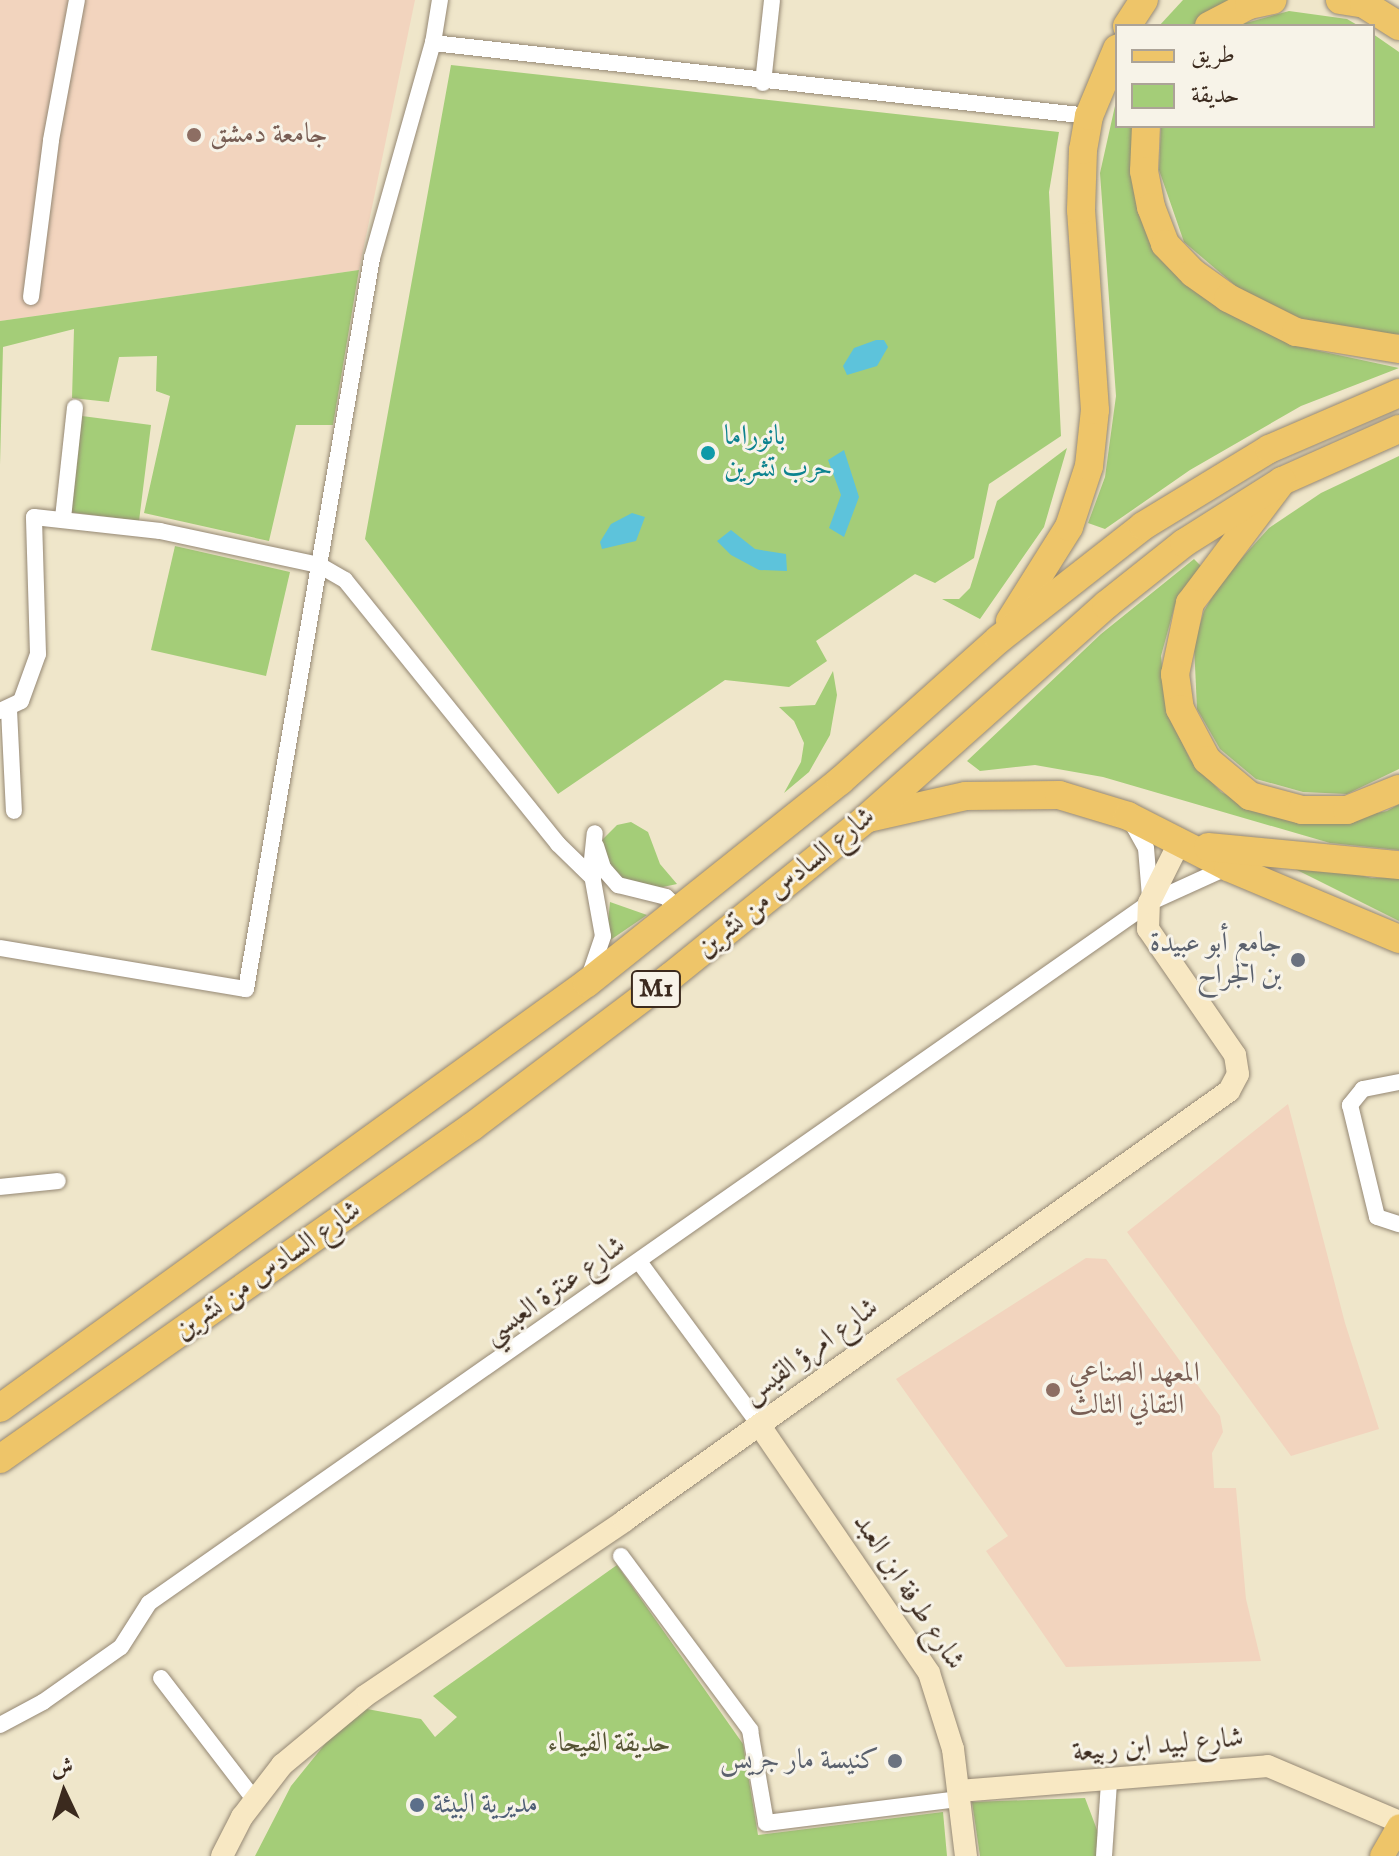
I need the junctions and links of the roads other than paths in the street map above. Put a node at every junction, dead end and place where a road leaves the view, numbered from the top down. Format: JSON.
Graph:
{"nodes":[{"id":1,"x":77,"y":0,"type":"edge"},
{"id":2,"x":440,"y":0,"type":"edge"},
{"id":3,"x":772,"y":0,"type":"edge"},
{"id":4,"x":1144,"y":0,"type":"edge"},
{"id":5,"x":1272,"y":0,"type":"edge"},
{"id":6,"x":1340,"y":0,"type":"edge"},
{"id":7,"x":1128,"y":24,"type":"edge"},
{"id":8,"x":1213,"y":24,"type":"edge"},
{"id":9,"x":1399,"y":26,"type":"edge"},
{"id":10,"x":433,"y":43,"type":"junction"},
{"id":11,"x":1115,"y":54,"type":"edge"},
{"id":12,"x":763,"y":83,"type":"junction"},
{"id":13,"x":1089,"y":116,"type":"junction"},
{"id":14,"x":1146,"y":128,"type":"edge"},
{"id":15,"x":31,"y":297,"type":"dead end"},
{"id":16,"x":1399,"y":349,"type":"edge"},
{"id":17,"x":1399,"y":393,"type":"edge"},
{"id":18,"x":75,"y":408,"type":"dead end"},
{"id":19,"x":1399,"y":429,"type":"edge"},
{"id":20,"x":1282,"y":481,"type":"junction"},
{"id":21,"x":63,"y":518,"type":"junction"},
{"id":22,"x":319,"y":565,"type":"junction"},
{"id":23,"x":999,"y":639,"type":"junction"},
{"id":24,"x":4,"y":711,"type":"edge"},
{"id":25,"x":1399,"y":789,"type":"edge"},
{"id":26,"x":14,"y":811,"type":"dead end"},
{"id":27,"x":1128,"y":816,"type":"junction"},
{"id":28,"x":867,"y":818,"type":"junction"},
{"id":29,"x":1180,"y":841,"type":"junction"},
{"id":30,"x":1399,"y":865,"type":"edge"},
{"id":31,"x":1228,"y":867,"type":"junction"},
{"id":32,"x":593,"y":878,"type":"junction"},
{"id":33,"x":1149,"y":903,"type":"junction"},
{"id":34,"x":679,"y":910,"type":"junction"},
{"id":35,"x":1399,"y":939,"type":"edge"},
{"id":36,"x":0,"y":948,"type":"edge"},
{"id":37,"x":587,"y":983,"type":"junction"},
{"id":38,"x":1399,"y":1082,"type":"edge"},
{"id":39,"x":58,"y":1181,"type":"dead end"},
{"id":40,"x":0,"y":1187,"type":"edge"},
{"id":41,"x":1399,"y":1224,"type":"edge"},
{"id":42,"x":640,"y":1263,"type":"junction"},
{"id":43,"x":0,"y":1408,"type":"edge"},
{"id":44,"x":760,"y":1426,"type":"junction"},
{"id":45,"x":0,"y":1459,"type":"edge"},
{"id":46,"x":621,"y":1556,"type":"dead end"},
{"id":47,"x":161,"y":1678,"type":"dead end"},
{"id":48,"x":0,"y":1725,"type":"edge"},
{"id":49,"x":1109,"y":1782,"type":"junction"},
{"id":50,"x":960,"y":1795,"type":"junction"},
{"id":51,"x":254,"y":1799,"type":"junction"},
{"id":52,"x":1399,"y":1825,"type":"edge"},
{"id":53,"x":222,"y":1856,"type":"edge"},
{"id":54,"x":966,"y":1856,"type":"edge"},
{"id":55,"x":1104,"y":1856,"type":"edge"},
{"id":56,"x":1382,"y":1856,"type":"edge"}],
"edges":[{"from":1,"to":15,"type":"street"},
{"from":2,"to":10,"type":"street"},
{"from":3,"to":12,"type":"street"},
{"from":4,"to":7,"type":"highway"},
{"from":5,"to":8,"type":"highway"},
{"from":6,"to":9,"type":"highway"},
{"from":10,"to":12,"type":"street"},
{"from":10,"to":22,"type":"street"},
{"from":11,"to":13,"type":"highway"},
{"from":12,"to":13,"type":"street"},
{"from":13,"to":23,"type":"highway"},
{"from":14,"to":16,"type":"highway"},
{"from":17,"to":23,"type":"highway","name":"شارع السادس من تشرين","number":"M1"},
{"from":18,"to":21,"type":"street"},
{"from":19,"to":20,"type":"highway","name":"شارع السادس من تشرين"},
{"from":20,"to":25,"type":"highway"},
{"from":20,"to":28,"type":"highway","name":"شارع السادس من تشرين","number":"M1"},
{"from":21,"to":22,"type":"street"},
{"from":21,"to":24,"type":"street"},
{"from":22,"to":32,"type":"street"},
{"from":22,"to":36,"type":"street"},
{"from":23,"to":34,"type":"highway","name":"شارع السادس من تشرين","number":"M1"},
{"from":24,"to":26,"type":"street"},
{"from":27,"to":28,"type":"highway"},
{"from":27,"to":29,"type":"highway"},
{"from":27,"to":33,"type":"street"},
{"from":28,"to":45,"type":"highway","name":"شارع السادس من تشرين","number":"M1"},
{"from":29,"to":30,"type":"highway"},
{"from":29,"to":31,"type":"highway"},
{"from":29,"to":33,"type":"street"},
{"from":31,"to":33,"type":"street","name":"شارع عنترة العبسي"},
{"from":31,"to":35,"type":"highway"},
{"from":32,"to":34,"type":"street"},
{"from":32,"to":37,"type":"street"},
{"from":33,"to":42,"type":"street","name":"شارع عنترة العبسي"},
{"from":33,"to":44,"type":"street","name":"شارع امرؤ القيس"},
{"from":34,"to":37,"type":"highway","name":"شارع السادس من تشرين","number":"M1"},
{"from":37,"to":43,"type":"highway","name":"شارع السادس من تشرين","number":"M1"},
{"from":38,"to":41,"type":"street"},
{"from":39,"to":40,"type":"street"},
{"from":42,"to":44,"type":"street"},
{"from":42,"to":48,"type":"street","name":"شارع عنترة العبسي"},
{"from":44,"to":50,"type":"street","name":"شارع طرفة ابن العبد"},
{"from":44,"to":51,"type":"street","name":"شارع امرؤ القيس"},
{"from":46,"to":50,"type":"street"},
{"from":47,"to":51,"type":"street"},
{"from":49,"to":50,"type":"street","name":"شارع لبيد ابن ربيعة"},
{"from":49,"to":52,"type":"street","name":"شارع لبيد ابن ربيعة"},
{"from":49,"to":55,"type":"street"},
{"from":50,"to":54,"type":"street","name":"شارع طرفة ابن العبد"},
{"from":51,"to":53,"type":"street","name":"شارع امرؤ القيس"},
{"from":52,"to":56,"type":"main road"}]}
